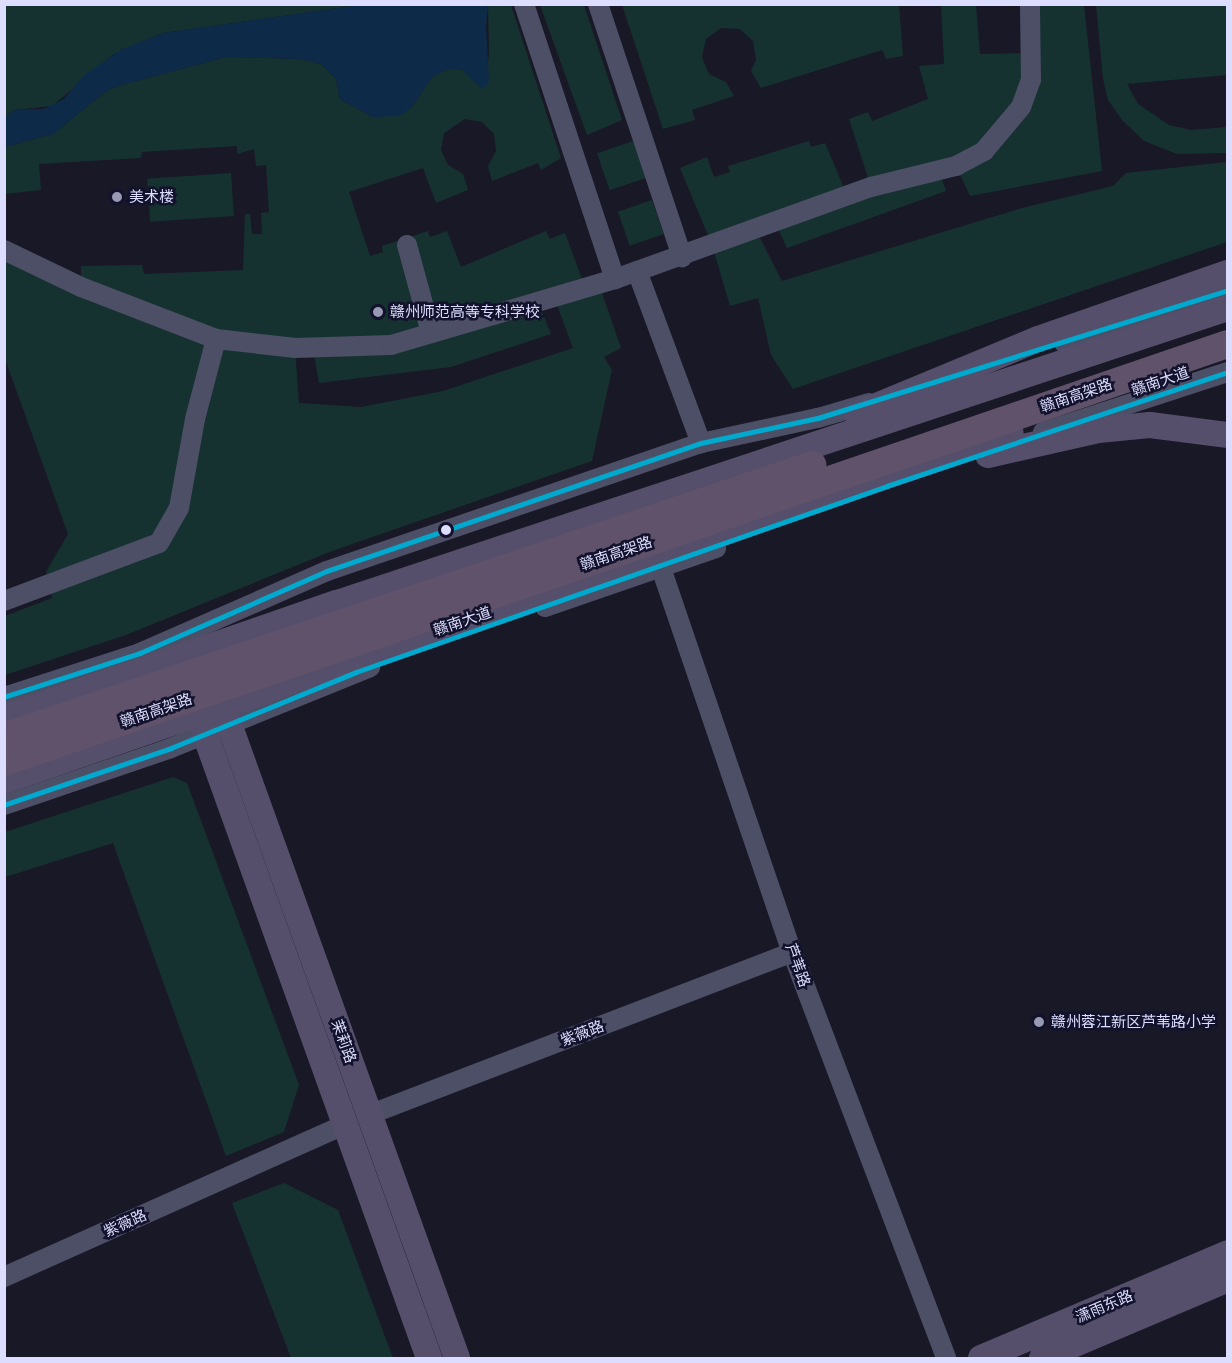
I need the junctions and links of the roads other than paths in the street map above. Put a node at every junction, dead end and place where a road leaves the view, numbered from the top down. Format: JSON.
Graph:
{"nodes":[{"id":1,"x":524,"y":4,"type":"edge"},
{"id":2,"x":598,"y":4,"type":"edge"},
{"id":3,"x":1030,"y":4,"type":"edge"},
{"id":4,"x":407,"y":245,"type":"dead end"},
{"id":5,"x":4,"y":250,"type":"edge"},
{"id":6,"x":682,"y":256,"type":"junction"},
{"id":7,"x":1227,"y":266,"type":"edge"},
{"id":8,"x":637,"y":271,"type":"junction"},
{"id":9,"x":1227,"y":273,"type":"edge"},
{"id":10,"x":615,"y":279,"type":"junction"},
{"id":11,"x":1227,"y":290,"type":"edge"},
{"id":12,"x":1227,"y":308,"type":"edge"},
{"id":13,"x":1227,"y":329,"type":"edge"},
{"id":14,"x":431,"y":333,"type":"junction"},
{"id":15,"x":216,"y":339,"type":"junction"},
{"id":16,"x":1227,"y":344,"type":"edge"},
{"id":17,"x":1227,"y":359,"type":"edge"},
{"id":18,"x":1227,"y":372,"type":"edge"},
{"id":19,"x":916,"y":388,"type":"junction"},
{"id":20,"x":848,"y":409,"type":"junction"},
{"id":21,"x":1227,"y":435,"type":"edge"},
{"id":22,"x":701,"y":443,"type":"junction"},
{"id":23,"x":955,"y":462,"type":"junction"},
{"id":24,"x":885,"y":477,"type":"junction"},
{"id":25,"x":708,"y":479,"type":"junction"},
{"id":26,"x":661,"y":568,"type":"junction"},
{"id":27,"x":4,"y":601,"type":"edge"},
{"id":28,"x":4,"y":697,"type":"edge"},
{"id":29,"x":4,"y":718,"type":"edge"},
{"id":30,"x":229,"y":724,"type":"junction"},
{"id":31,"x":205,"y":734,"type":"junction"},
{"id":32,"x":4,"y":737,"type":"edge"},
{"id":33,"x":4,"y":762,"type":"edge"},
{"id":34,"x":4,"y":781,"type":"edge"},
{"id":35,"x":4,"y":804,"type":"edge"},
{"id":36,"x":792,"y":952,"type":"junction"},
{"id":37,"x":371,"y":1114,"type":"junction"},
{"id":38,"x":344,"y":1125,"type":"junction"},
{"id":39,"x":1227,"y":1253,"type":"edge"},
{"id":40,"x":4,"y":1277,"type":"edge"},
{"id":41,"x":1227,"y":1279,"type":"edge"},
{"id":42,"x":429,"y":1359,"type":"edge"},
{"id":43,"x":457,"y":1359,"type":"edge"},
{"id":44,"x":946,"y":1359,"type":"edge"},
{"id":45,"x":981,"y":1359,"type":"edge"},
{"id":46,"x":1042,"y":1359,"type":"edge"}],
"edges":[{"from":1,"to":10,"type":"street"},
{"from":2,"to":6,"type":"street"},
{"from":3,"to":6,"type":"street"},
{"from":4,"to":14,"type":"street"},
{"from":5,"to":15,"type":"street"},
{"from":6,"to":8,"type":"street"},
{"from":7,"to":20,"type":"street"},
{"from":8,"to":10,"type":"street"},
{"from":8,"to":22,"type":"street"},
{"from":9,"to":19,"type":"main road"},
{"from":10,"to":14,"type":"street"},
{"from":11,"to":19,"type":"street"},
{"from":12,"to":25,"type":"main road"},
{"from":13,"to":32,"type":"highway","name":"赣南高架路"},
{"from":14,"to":15,"type":"street"},
{"from":15,"to":27,"type":"street"},
{"from":16,"to":33,"type":"highway","name":"赣南高架路"},
{"from":17,"to":24,"type":"main road","name":"赣南大道"},
{"from":18,"to":23,"type":"street"},
{"from":19,"to":20,"type":"street"},
{"from":19,"to":25,"type":"main road"},
{"from":20,"to":22,"type":"street"},
{"from":21,"to":23,"type":"main road"},
{"from":22,"to":28,"type":"street"},
{"from":23,"to":24,"type":"main road"},
{"from":23,"to":26,"type":"street"},
{"from":24,"to":34,"type":"main road","name":"赣南大道"},
{"from":25,"to":29,"type":"main road"},
{"from":26,"to":30,"type":"street"},
{"from":26,"to":36,"type":"street","name":"芦苇路"},
{"from":30,"to":31,"type":"street"},
{"from":30,"to":37,"type":"main road","name":"茉莉路"},
{"from":31,"to":35,"type":"street"},
{"from":31,"to":38,"type":"main road","name":"茉莉路"},
{"from":36,"to":37,"type":"street","name":"紫薇路"},
{"from":36,"to":44,"type":"street","name":"芦苇路"},
{"from":37,"to":43,"type":"main road","name":"茉莉路"},
{"from":38,"to":40,"type":"street","name":"紫薇路"},
{"from":38,"to":42,"type":"main road","name":"茉莉路"},
{"from":39,"to":45,"type":"main road","name":"潇雨东路"},
{"from":41,"to":46,"type":"main road","name":"潇雨东路"}]}
